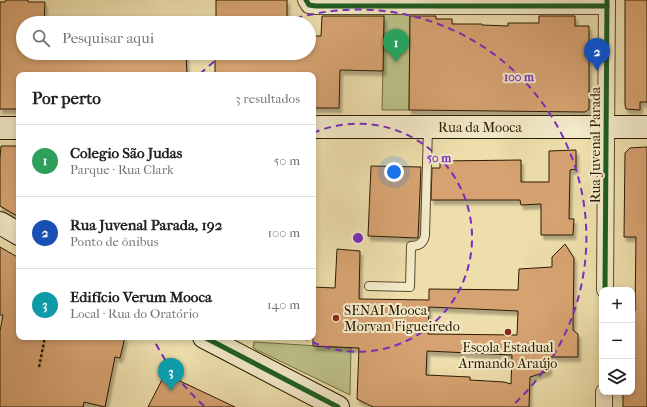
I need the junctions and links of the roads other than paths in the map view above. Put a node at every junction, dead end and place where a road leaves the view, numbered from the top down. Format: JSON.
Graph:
{"nodes":[{"id":1,"x":306,"y":0,"type":"edge"},
{"id":2,"x":607,"y":3,"type":"edge"},
{"id":3,"x":316,"y":127,"type":"edge"},
{"id":4,"x":428,"y":127,"type":"junction"},
{"id":5,"x":607,"y":127,"type":"junction"},
{"id":6,"x":647,"y":127,"type":"edge"},
{"id":7,"x":0,"y":128,"type":"edge"},
{"id":8,"x":16,"y":128,"type":"edge"},
{"id":9,"x":0,"y":224,"type":"edge"},
{"id":10,"x":16,"y":232,"type":"edge"},
{"id":11,"x":369,"y":286,"type":"dead end"},
{"id":12,"x":606,"y":287,"type":"edge"},
{"id":13,"x":214,"y":340,"type":"edge"},
{"id":14,"x":227,"y":344,"type":"edge"},
{"id":15,"x":604,"y":395,"type":"edge"},
{"id":16,"x":338,"y":407,"type":"edge"},
{"id":17,"x":604,"y":407,"type":"edge"}],
"edges":[{"from":1,"to":2,"type":"street"},
{"from":2,"to":5,"type":"street","name":"Rua Juvenal Parada"},
{"from":3,"to":4,"type":"main road","name":"Rua da Mooca"},
{"from":4,"to":5,"type":"main road","name":"Rua da Mooca"},
{"from":4,"to":11,"type":"lane"},
{"from":5,"to":6,"type":"main road","name":"Rua da Mooca"},
{"from":5,"to":12,"type":"street","name":"Rua Juvenal Parada"},
{"from":7,"to":8,"type":"main road"},
{"from":9,"to":10,"type":"main road"},
{"from":13,"to":14,"type":"main road"},
{"from":14,"to":16,"type":"main road"},
{"from":15,"to":17,"type":"street"}]}
